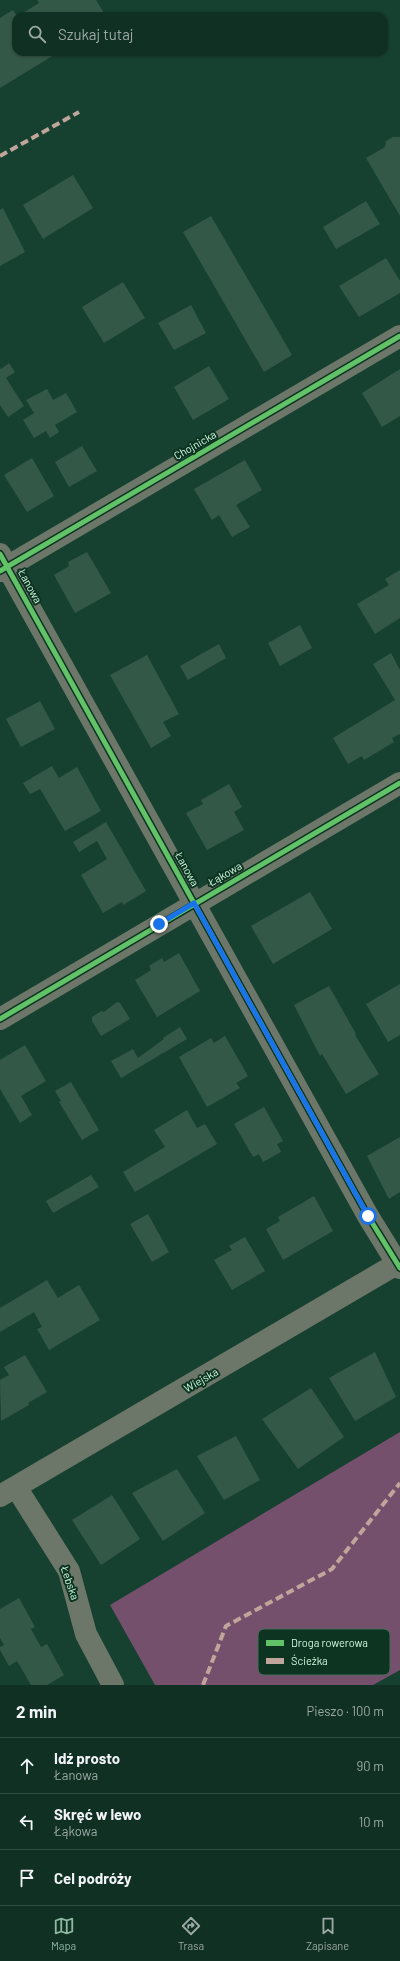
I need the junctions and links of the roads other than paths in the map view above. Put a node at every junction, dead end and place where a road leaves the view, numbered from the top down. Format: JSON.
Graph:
{"nodes":[{"id":1,"x":400,"y":336,"type":"edge"},
{"id":2,"x":3,"y":564,"type":"edge"},
{"id":3,"x":400,"y":783,"type":"edge"},
{"id":4,"x":194,"y":903,"type":"junction"},
{"id":5,"x":0,"y":1019,"type":"edge"},
{"id":6,"x":399,"y":1265,"type":"edge"},
{"id":7,"x":8,"y":1491,"type":"edge"},
{"id":8,"x":113,"y":1685,"type":"edge"}],
"edges":[{"from":1,"to":2,"type":"street","name":"Chojnicka"},
{"from":2,"to":4,"type":"street","name":"Łanowa"},
{"from":3,"to":4,"type":"street","name":"Łąkowa"},
{"from":4,"to":5,"type":"street","name":"Łąkowa"},
{"from":4,"to":6,"type":"street","name":"Łanowa"},
{"from":6,"to":7,"type":"street","name":"Wiejska"},
{"from":7,"to":8,"type":"street","name":"Łebska"}]}
